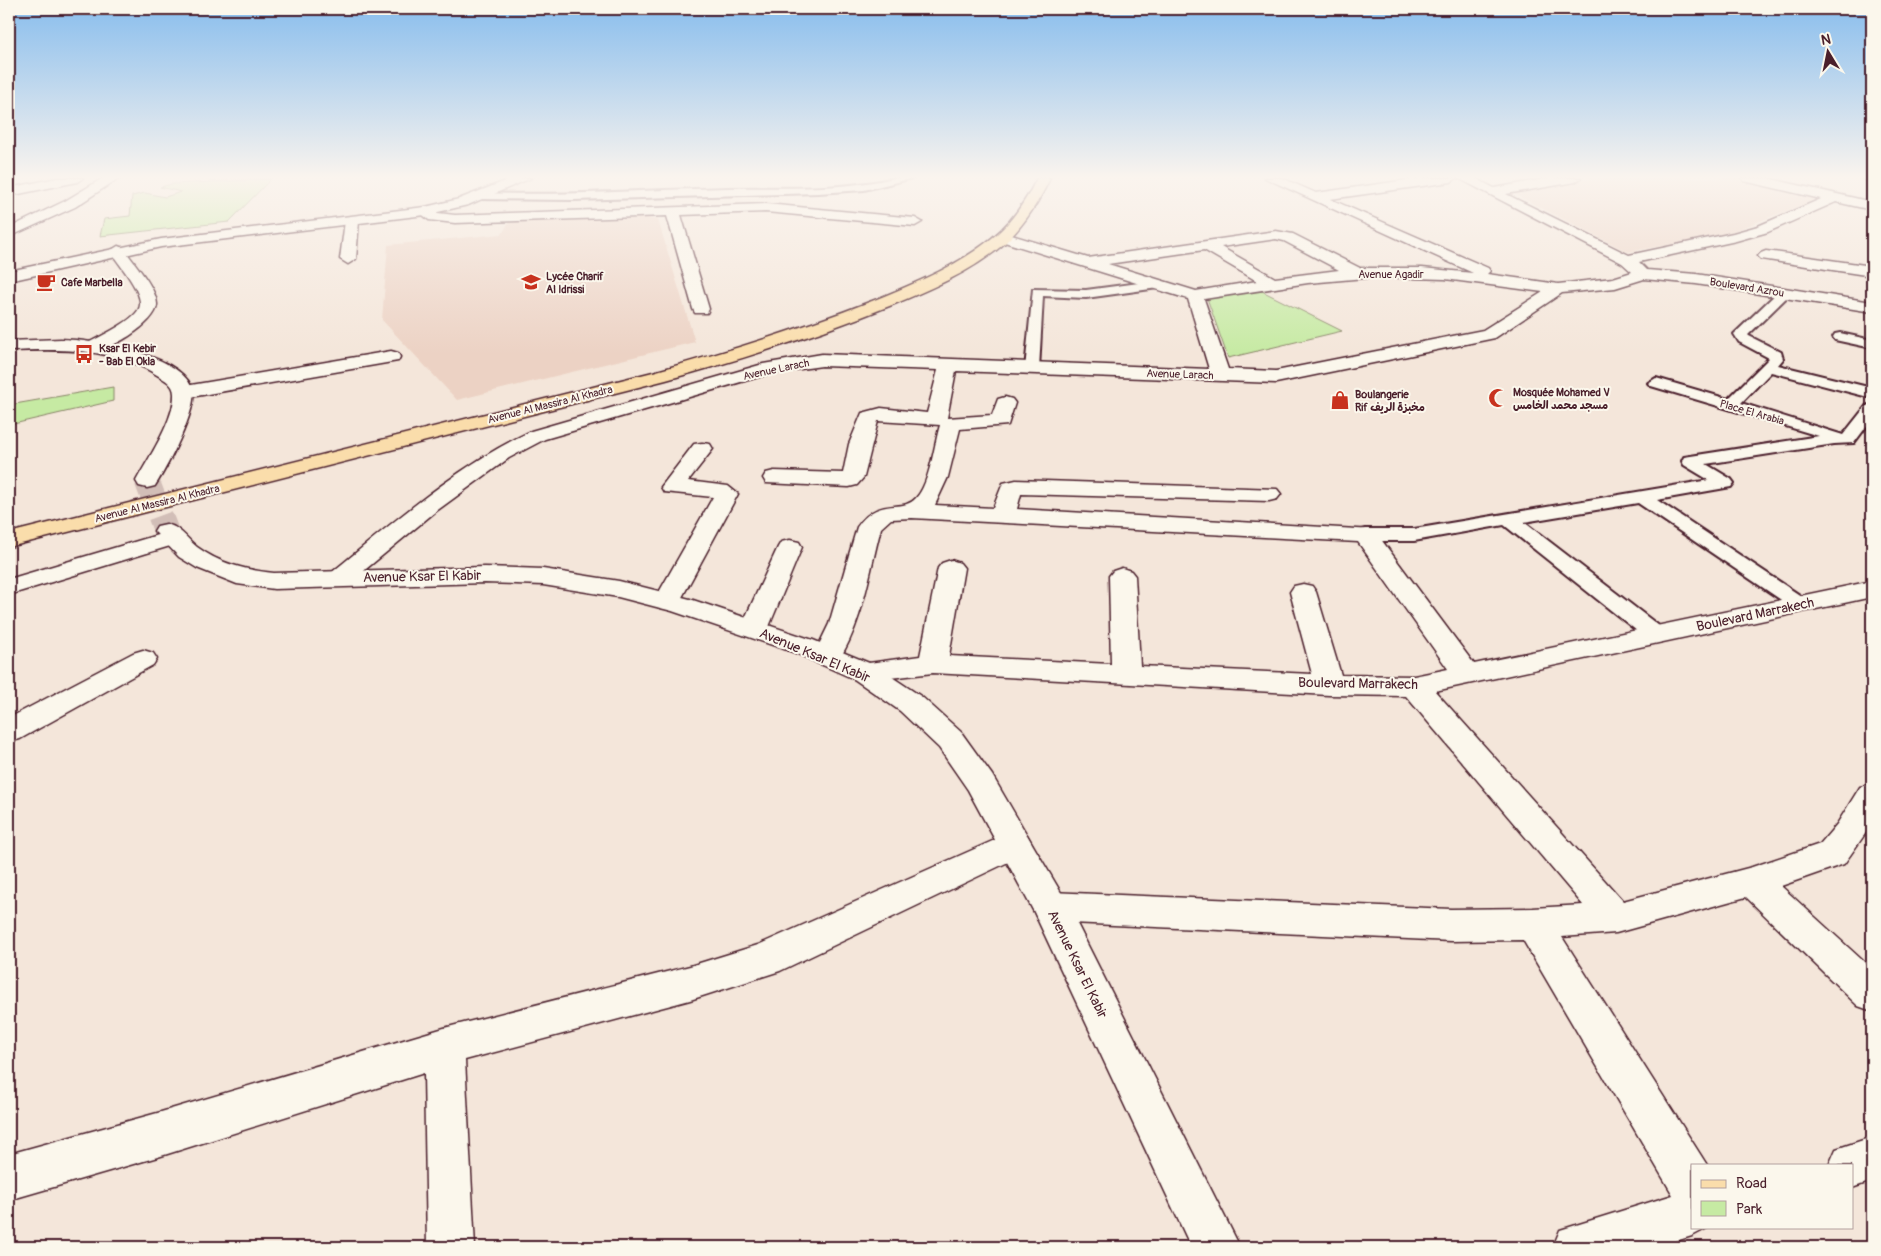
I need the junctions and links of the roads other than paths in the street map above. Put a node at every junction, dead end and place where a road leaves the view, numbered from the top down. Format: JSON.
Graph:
{"nodes":[{"id":1,"x":210,"y":237,"type":"edge"},
{"id":2,"x":350,"y":237,"type":"edge"},
{"id":3,"x":680,"y":237,"type":"edge"},
{"id":4,"x":1276,"y":237,"type":"edge"},
{"id":5,"x":1282,"y":237,"type":"edge"},
{"id":6,"x":1405,"y":237,"type":"edge"},
{"id":7,"x":1581,"y":237,"type":"edge"},
{"id":8,"x":1737,"y":237,"type":"edge"},
{"id":9,"x":1003,"y":238,"type":"joint"},
{"id":10,"x":1206,"y":245,"type":"junction"},
{"id":11,"x":118,"y":251,"type":"junction"},
{"id":12,"x":1766,"y":256,"type":"dead end"},
{"id":13,"x":348,"y":259,"type":"dead end"},
{"id":14,"x":1627,"y":260,"type":"junction"},
{"id":15,"x":1087,"y":263,"type":"junction"},
{"id":16,"x":1872,"y":271,"type":"edge"},
{"id":17,"x":1357,"y":273,"type":"junction"},
{"id":18,"x":1643,"y":274,"type":"junction"},
{"id":19,"x":9,"y":276,"type":"edge"},
{"id":20,"x":1509,"y":282,"type":"junction"},
{"id":21,"x":1274,"y":284,"type":"junction"},
{"id":22,"x":1154,"y":285,"type":"junction"},
{"id":23,"x":1558,"y":289,"type":"junction"},
{"id":24,"x":1784,"y":293,"type":"junction"},
{"id":25,"x":1195,"y":296,"type":"junction"},
{"id":26,"x":1872,"y":306,"type":"edge"},
{"id":27,"x":701,"y":309,"type":"dead end"},
{"id":28,"x":1840,"y":336,"type":"dead end"},
{"id":29,"x":1872,"y":344,"type":"edge"},
{"id":30,"x":9,"y":346,"type":"edge"},
{"id":31,"x":94,"y":347,"type":"junction"},
{"id":32,"x":391,"y":357,"type":"dead end"},
{"id":33,"x":948,"y":366,"type":"junction"},
{"id":34,"x":1769,"y":367,"type":"junction"},
{"id":35,"x":1032,"y":369,"type":"junction"},
{"id":36,"x":1220,"y":375,"type":"junction"},
{"id":37,"x":1656,"y":383,"type":"dead end"},
{"id":38,"x":185,"y":392,"type":"junction"},
{"id":39,"x":1872,"y":396,"type":"edge"},
{"id":40,"x":1005,"y":403,"type":"dead end"},
{"id":41,"x":1730,"y":406,"type":"junction"},
{"id":42,"x":945,"y":421,"type":"junction"},
{"id":43,"x":1848,"y":440,"type":"junction"},
{"id":44,"x":702,"y":448,"type":"dead end"},
{"id":45,"x":774,"y":478,"type":"dead end"},
{"id":46,"x":148,"y":481,"type":"dead end"},
{"id":47,"x":1270,"y":494,"type":"dead end"},
{"id":48,"x":1641,"y":497,"type":"junction"},
{"id":49,"x":913,"y":511,"type":"junction"},
{"id":50,"x":1003,"y":516,"type":"junction"},
{"id":51,"x":1509,"y":520,"type":"junction"},
{"id":52,"x":1364,"y":536,"type":"junction"},
{"id":53,"x":9,"y":540,"type":"edge"},
{"id":54,"x":790,"y":547,"type":"dead end"},
{"id":55,"x":951,"y":568,"type":"dead end"},
{"id":56,"x":1122,"y":576,"type":"dead end"},
{"id":57,"x":340,"y":578,"type":"junction"},
{"id":58,"x":9,"y":586,"type":"edge"},
{"id":59,"x":1872,"y":589,"type":"edge"},
{"id":60,"x":1302,"y":592,"type":"dead end"},
{"id":61,"x":667,"y":601,"type":"junction"},
{"id":62,"x":1800,"y":604,"type":"junction"},
{"id":63,"x":754,"y":629,"type":"junction"},
{"id":64,"x":1655,"y":634,"type":"junction"},
{"id":65,"x":827,"y":657,"type":"junction"},
{"id":66,"x":143,"y":659,"type":"dead end"},
{"id":67,"x":933,"y":664,"type":"junction"},
{"id":68,"x":864,"y":672,"type":"junction"},
{"id":69,"x":1126,"y":675,"type":"junction"},
{"id":70,"x":1467,"y":675,"type":"junction"},
{"id":71,"x":1329,"y":685,"type":"junction"},
{"id":72,"x":1414,"y":686,"type":"junction"},
{"id":73,"x":9,"y":731,"type":"edge"},
{"id":74,"x":1872,"y":796,"type":"edge"},
{"id":75,"x":1015,"y":844,"type":"junction"},
{"id":76,"x":1752,"y":881,"type":"junction"},
{"id":77,"x":1050,"y":907,"type":"junction"},
{"id":78,"x":1616,"y":918,"type":"junction"},
{"id":79,"x":1533,"y":924,"type":"junction"},
{"id":80,"x":1872,"y":994,"type":"edge"},
{"id":81,"x":444,"y":1047,"type":"junction"},
{"id":82,"x":1872,"y":1159,"type":"edge"},
{"id":83,"x":1854,"y":1164,"type":"edge"},
{"id":84,"x":9,"y":1177,"type":"edge"},
{"id":85,"x":1691,"y":1181,"type":"edge"},
{"id":86,"x":1691,"y":1214,"type":"edge"},
{"id":87,"x":452,"y":1247,"type":"edge"},
{"id":88,"x":1216,"y":1247,"type":"edge"},
{"id":89,"x":1577,"y":1247,"type":"edge"}],
"edges":[{"from":1,"to":11,"type":"street"},
{"from":2,"to":13,"type":"street"},
{"from":3,"to":27,"type":"street"},
{"from":4,"to":10,"type":"street"},
{"from":5,"to":17,"type":"street"},
{"from":6,"to":20,"type":"street"},
{"from":7,"to":14,"type":"street"},
{"from":8,"to":14,"type":"street"},
{"from":9,"to":15,"type":"street"},
{"from":9,"to":53,"type":"main road","name":"Avenue Al Massira Al Khadra"},
{"from":10,"to":15,"type":"street"},
{"from":10,"to":21,"type":"street"},
{"from":11,"to":19,"type":"street"},
{"from":11,"to":31,"type":"street"},
{"from":12,"to":16,"type":"street"},
{"from":14,"to":18,"type":"street"},
{"from":15,"to":22,"type":"street"},
{"from":17,"to":20,"type":"street","name":"Avenue Agadir"},
{"from":17,"to":21,"type":"street","name":"Avenue Agadir"},
{"from":18,"to":23,"type":"street","name":"Avenue Larach"},
{"from":18,"to":24,"type":"street","name":"Boulevard Azrou"},
{"from":20,"to":23,"type":"street","name":"Avenue Agadir"},
{"from":21,"to":25,"type":"street","name":"Avenue Agadir"},
{"from":22,"to":25,"type":"street"},
{"from":22,"to":35,"type":"lane"},
{"from":23,"to":36,"type":"street","name":"Avenue Larach"},
{"from":24,"to":26,"type":"street","name":"Boulevard Azrou"},
{"from":24,"to":34,"type":"lane"},
{"from":25,"to":36,"type":"street"},
{"from":28,"to":29,"type":"lane"},
{"from":30,"to":31,"type":"street"},
{"from":31,"to":38,"type":"street"},
{"from":32,"to":38,"type":"street"},
{"from":33,"to":35,"type":"street","name":"Avenue Larach"},
{"from":33,"to":42,"type":"street"},
{"from":33,"to":57,"type":"street","name":"Avenue Larach"},
{"from":34,"to":39,"type":"lane"},
{"from":34,"to":41,"type":"lane"},
{"from":35,"to":36,"type":"street","name":"Avenue Larach"},
{"from":37,"to":41,"type":"lane","name":"Place El Arabia"},
{"from":38,"to":46,"type":"street"},
{"from":39,"to":43,"type":"lane"},
{"from":40,"to":42,"type":"street"},
{"from":41,"to":43,"type":"lane","name":"Place El Arabia"},
{"from":42,"to":45,"type":"street"},
{"from":42,"to":49,"type":"street"},
{"from":43,"to":48,"type":"lane"},
{"from":44,"to":61,"type":"street"},
{"from":47,"to":50,"type":"street"},
{"from":48,"to":51,"type":"lane"},
{"from":48,"to":62,"type":"lane"},
{"from":49,"to":50,"type":"street"},
{"from":49,"to":65,"type":"street"},
{"from":50,"to":52,"type":"street"},
{"from":51,"to":52,"type":"lane"},
{"from":51,"to":64,"type":"lane"},
{"from":52,"to":70,"type":"street"},
{"from":54,"to":63,"type":"street"},
{"from":55,"to":67,"type":"street"},
{"from":56,"to":69,"type":"street"},
{"from":57,"to":58,"type":"street","name":"Avenue Ksar El Kabir"},
{"from":57,"to":61,"type":"street","name":"Avenue Ksar El Kabir"},
{"from":59,"to":62,"type":"street","name":"Boulevard Marrakech"},
{"from":60,"to":71,"type":"street"},
{"from":61,"to":63,"type":"street","name":"Avenue Ksar El Kabir"},
{"from":62,"to":64,"type":"street","name":"Boulevard Marrakech"},
{"from":63,"to":65,"type":"street","name":"Avenue Ksar El Kabir"},
{"from":64,"to":70,"type":"street","name":"Boulevard Marrakech"},
{"from":65,"to":68,"type":"street","name":"Avenue Ksar El Kabir"},
{"from":66,"to":73,"type":"street"},
{"from":67,"to":68,"type":"street","name":"Boulevard Marrakech"},
{"from":67,"to":69,"type":"street","name":"Boulevard Marrakech"},
{"from":68,"to":75,"type":"street","name":"Avenue Ksar El Kabir"},
{"from":69,"to":71,"type":"street","name":"Boulevard Marrakech"},
{"from":70,"to":72,"type":"street","name":"Boulevard Marrakech"},
{"from":71,"to":72,"type":"street","name":"Boulevard Marrakech"},
{"from":72,"to":78,"type":"street"},
{"from":74,"to":76,"type":"street"},
{"from":75,"to":77,"type":"street","name":"Avenue Ksar El Kabir"},
{"from":75,"to":81,"type":"street"},
{"from":76,"to":78,"type":"street"},
{"from":76,"to":80,"type":"street"},
{"from":77,"to":79,"type":"street"},
{"from":77,"to":88,"type":"street","name":"Avenue Ksar El Kabir"},
{"from":78,"to":79,"type":"street"},
{"from":79,"to":85,"type":"street"},
{"from":81,"to":84,"type":"street"},
{"from":81,"to":87,"type":"street"},
{"from":82,"to":83,"type":"street"},
{"from":86,"to":89,"type":"street"}]}
